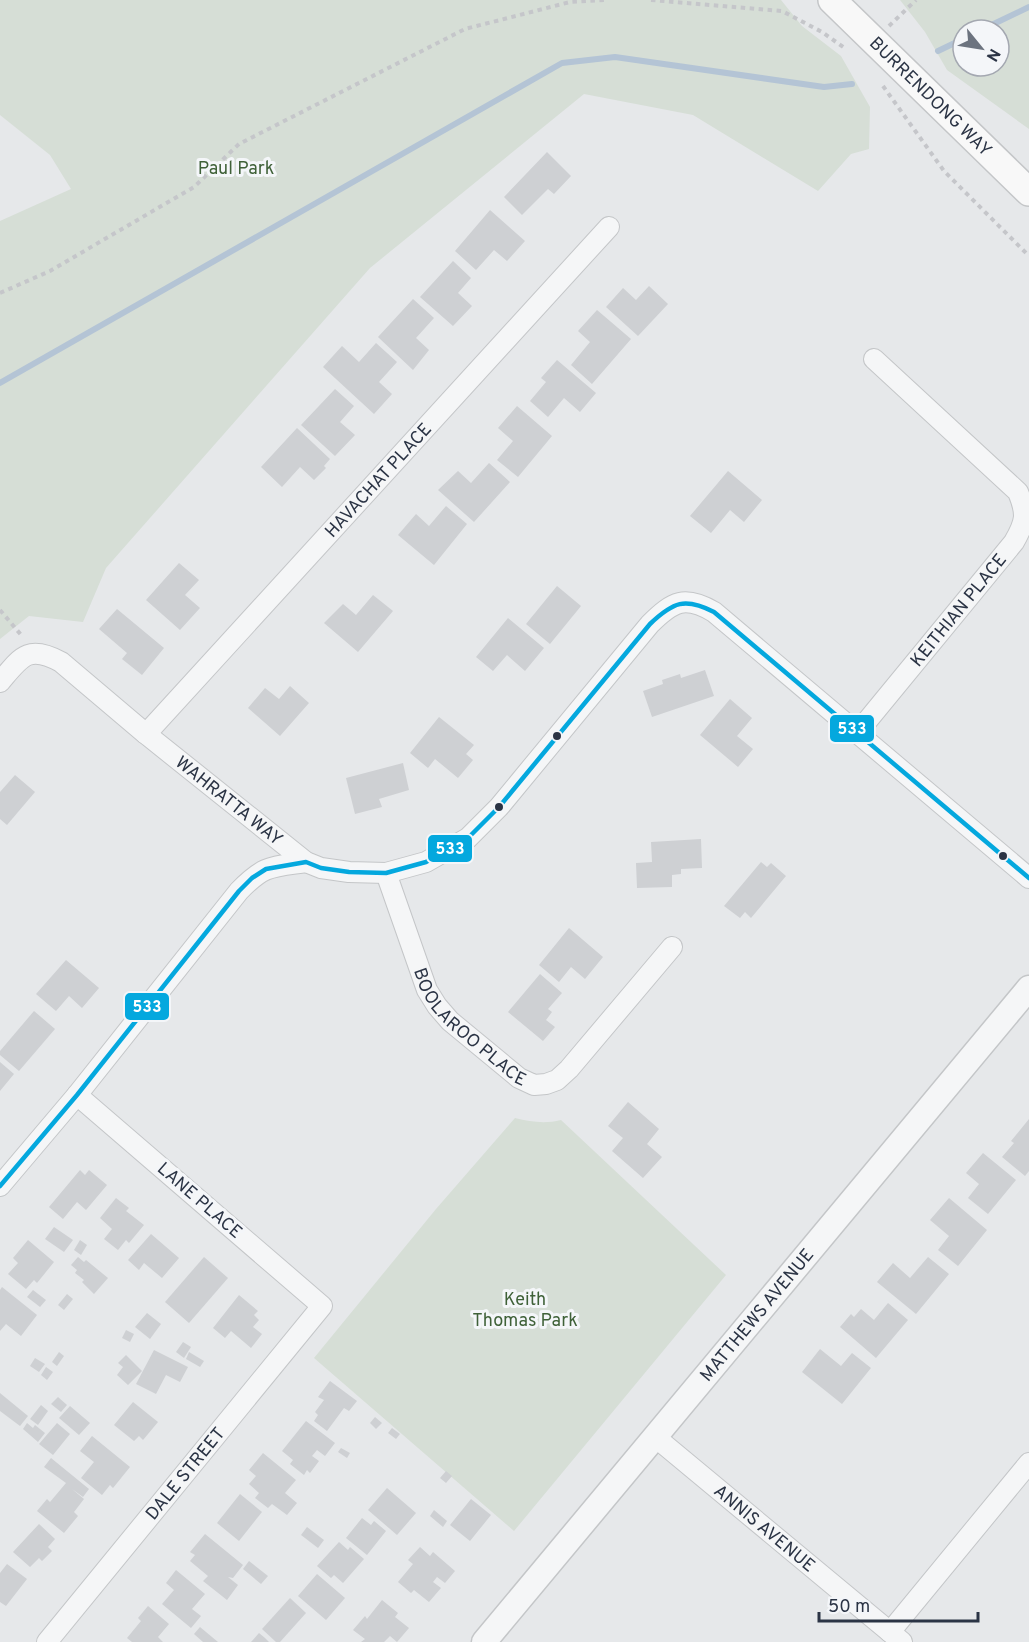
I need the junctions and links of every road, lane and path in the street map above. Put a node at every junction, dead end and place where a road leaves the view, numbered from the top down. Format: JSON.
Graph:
{"nodes":[{"id":1,"x":604,"y":0,"type":"edge"},
{"id":2,"x":651,"y":0,"type":"edge"},
{"id":3,"x":832,"y":0,"type":"edge"},
{"id":4,"x":915,"y":0,"type":"edge"},
{"id":5,"x":891,"y":24,"type":"dead end"},
{"id":6,"x":853,"y":55,"type":"dead end"},
{"id":7,"x":879,"y":81,"type":"dead end"},
{"id":8,"x":1029,"y":192,"type":"edge"},
{"id":9,"x":609,"y":227,"type":"dead end"},
{"id":10,"x":1029,"y":256,"type":"edge"},
{"id":11,"x":0,"y":293,"type":"edge"},
{"id":12,"x":874,"y":359,"type":"dead end"},
{"id":13,"x":0,"y":610,"type":"edge"},
{"id":14,"x":37,"y":652,"type":"junction"},
{"id":15,"x":0,"y":682,"type":"edge"},
{"id":16,"x":858,"y":732,"type":"junction"},
{"id":17,"x":146,"y":734,"type":"junction"},
{"id":18,"x":306,"y":862,"type":"junction"},
{"id":19,"x":386,"y":873,"type":"junction"},
{"id":20,"x":1029,"y":878,"type":"edge"},
{"id":21,"x":672,"y":947,"type":"dead end"},
{"id":22,"x":1029,"y":988,"type":"edge"},
{"id":23,"x":77,"y":1095,"type":"junction"},
{"id":24,"x":0,"y":1186,"type":"edge"},
{"id":25,"x":322,"y":1306,"type":"joint"},
{"id":26,"x":654,"y":1436,"type":"junction"},
{"id":27,"x":1029,"y":1463,"type":"edge"},
{"id":28,"x":896,"y":1637,"type":"edge"},
{"id":29,"x":47,"y":1642,"type":"edge"},
{"id":30,"x":484,"y":1642,"type":"edge"}],
"edges":[{"from":1,"to":11,"type":"path"},
{"from":2,"to":6,"type":"path"},
{"from":3,"to":8,"type":"main road","name":"BURRENDONG WAY"},
{"from":4,"to":5,"type":"path"},
{"from":7,"to":10,"type":"path"},
{"from":9,"to":17,"type":"street","name":"HAVACHAT PLACE"},
{"from":12,"to":16,"type":"street","name":"KEITHIAN PLACE"},
{"from":13,"to":14,"type":"path"},
{"from":14,"to":15,"type":"street"},
{"from":14,"to":17,"type":"street","name":"WAHRATTA WAY"},
{"from":16,"to":19,"type":"street","name":"WAHRATTA WAY"},
{"from":16,"to":20,"type":"street","name":"WAHRATTA WAY"},
{"from":17,"to":18,"type":"street","name":"WAHRATTA WAY"},
{"from":18,"to":19,"type":"street","name":"WAHRATTA WAY"},
{"from":18,"to":23,"type":"street"},
{"from":19,"to":21,"type":"street","name":"BOOLAROO PLACE"},
{"from":22,"to":26,"type":"street","name":"MATTHEWS AVENUE"},
{"from":23,"to":24,"type":"street"},
{"from":23,"to":25,"type":"street","name":"LANE PLACE"},
{"from":25,"to":29,"type":"street","name":"DALE STREET"},
{"from":26,"to":28,"type":"street","name":"ANNIS AVENUE"},
{"from":26,"to":30,"type":"street","name":"MATTHEWS AVENUE"},
{"from":27,"to":28,"type":"street"}]}
